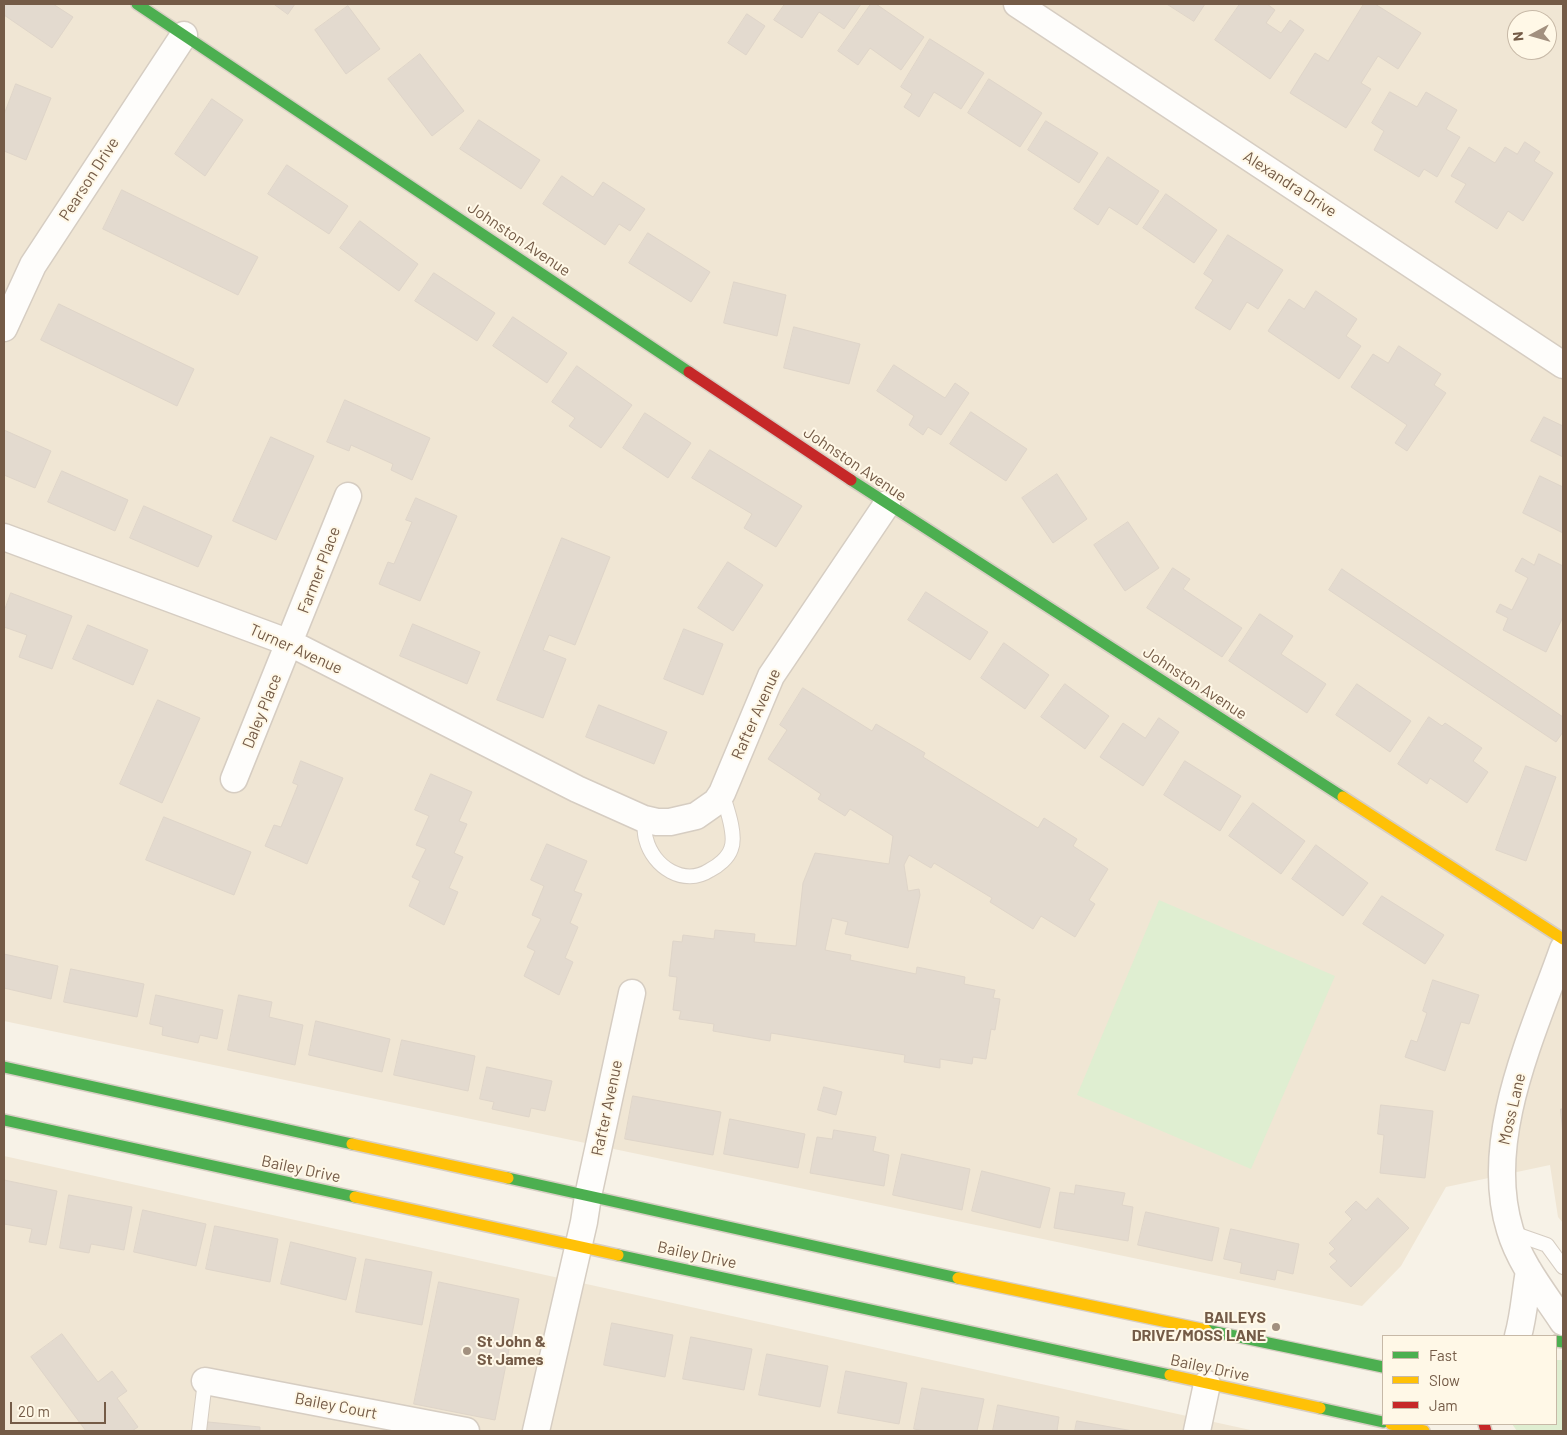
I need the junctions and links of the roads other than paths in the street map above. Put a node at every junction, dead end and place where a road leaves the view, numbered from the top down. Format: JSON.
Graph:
{"nodes":[{"id":1,"x":137,"y":4,"type":"edge"},
{"id":2,"x":1017,"y":4,"type":"edge"},
{"id":3,"x":184,"y":35,"type":"junction"},
{"id":4,"x":4,"y":328,"type":"edge"},
{"id":5,"x":1563,"y":365,"type":"edge"},
{"id":6,"x":348,"y":496,"type":"dead end"},
{"id":7,"x":887,"y":504,"type":"junction"},
{"id":8,"x":4,"y":536,"type":"edge"},
{"id":9,"x":290,"y":643,"type":"junction"},
{"id":10,"x":234,"y":778,"type":"dead end"},
{"id":11,"x":577,"y":789,"type":"joint"},
{"id":12,"x":722,"y":793,"type":"junction"},
{"id":13,"x":644,"y":820,"type":"junction"},
{"id":14,"x":1563,"y":939,"type":"edge"},
{"id":15,"x":1563,"y":949,"type":"edge"},
{"id":16,"x":632,"y":994,"type":"dead end"},
{"id":17,"x":4,"y":1067,"type":"edge"},
{"id":18,"x":4,"y":1120,"type":"edge"},
{"id":19,"x":588,"y":1196,"type":"junction"},
{"id":20,"x":1510,"y":1232,"type":"junction"},
{"id":21,"x":581,"y":1234,"type":"junction"},
{"id":22,"x":1563,"y":1267,"type":"edge"},
{"id":23,"x":1529,"y":1271,"type":"junction"},
{"id":24,"x":1563,"y":1322,"type":"edge"},
{"id":25,"x":1518,"y":1335,"type":"edge"},
{"id":26,"x":1382,"y":1367,"type":"edge"},
{"id":27,"x":205,"y":1380,"type":"joint"},
{"id":28,"x":1207,"y":1384,"type":"junction"},
{"id":29,"x":1382,"y":1422,"type":"edge"},
{"id":30,"x":1396,"y":1425,"type":"edge"},
{"id":31,"x":199,"y":1431,"type":"edge"},
{"id":32,"x":466,"y":1431,"type":"edge"},
{"id":33,"x":536,"y":1431,"type":"edge"},
{"id":34,"x":1197,"y":1431,"type":"edge"},
{"id":35,"x":1424,"y":1431,"type":"edge"}],
"edges":[{"from":1,"to":3,"type":"main road","name":"Johnston Avenue"},
{"from":2,"to":5,"type":"street","name":"Alexandra Drive"},
{"from":3,"to":4,"type":"street","name":"Pearson Drive"},
{"from":3,"to":7,"type":"main road","name":"Johnston Avenue"},
{"from":6,"to":9,"type":"street","name":"Farmer Place"},
{"from":7,"to":12,"type":"street","name":"Rafter Avenue"},
{"from":7,"to":14,"type":"main road","name":"Johnston Avenue"},
{"from":8,"to":9,"type":"street","name":"Turner Avenue"},
{"from":9,"to":10,"type":"street","name":"Daley Place"},
{"from":9,"to":11,"type":"street","name":"Turner Avenue"},
{"from":11,"to":13,"type":"street","name":"Rafter Avenue"},
{"from":12,"to":13,"type":"street","name":"Rafter Avenue"},
{"from":12,"to":13,"type":"lane"},
{"from":15,"to":20,"type":"street","name":"Moss Lane"},
{"from":16,"to":19,"type":"street","name":"Rafter Avenue"},
{"from":17,"to":19,"type":"main road"},
{"from":18,"to":21,"type":"main road","name":"Bailey Drive"},
{"from":19,"to":21,"type":"street","name":"Rafter Avenue"},
{"from":19,"to":26,"type":"main road"},
{"from":20,"to":22,"type":"lane"},
{"from":20,"to":23,"type":"street","name":"Moss Lane"},
{"from":21,"to":28,"type":"main road","name":"Bailey Drive"},
{"from":21,"to":33,"type":"street","name":"Rafter Avenue"},
{"from":23,"to":24,"type":"street","name":"Moss Lane"},
{"from":23,"to":25,"type":"street"},
{"from":27,"to":31,"type":"lane"},
{"from":27,"to":32,"type":"street","name":"Bailey Court"},
{"from":28,"to":29,"type":"main road","name":"Bailey Drive"},
{"from":28,"to":34,"type":"street"},
{"from":30,"to":35,"type":"main road"}]}
